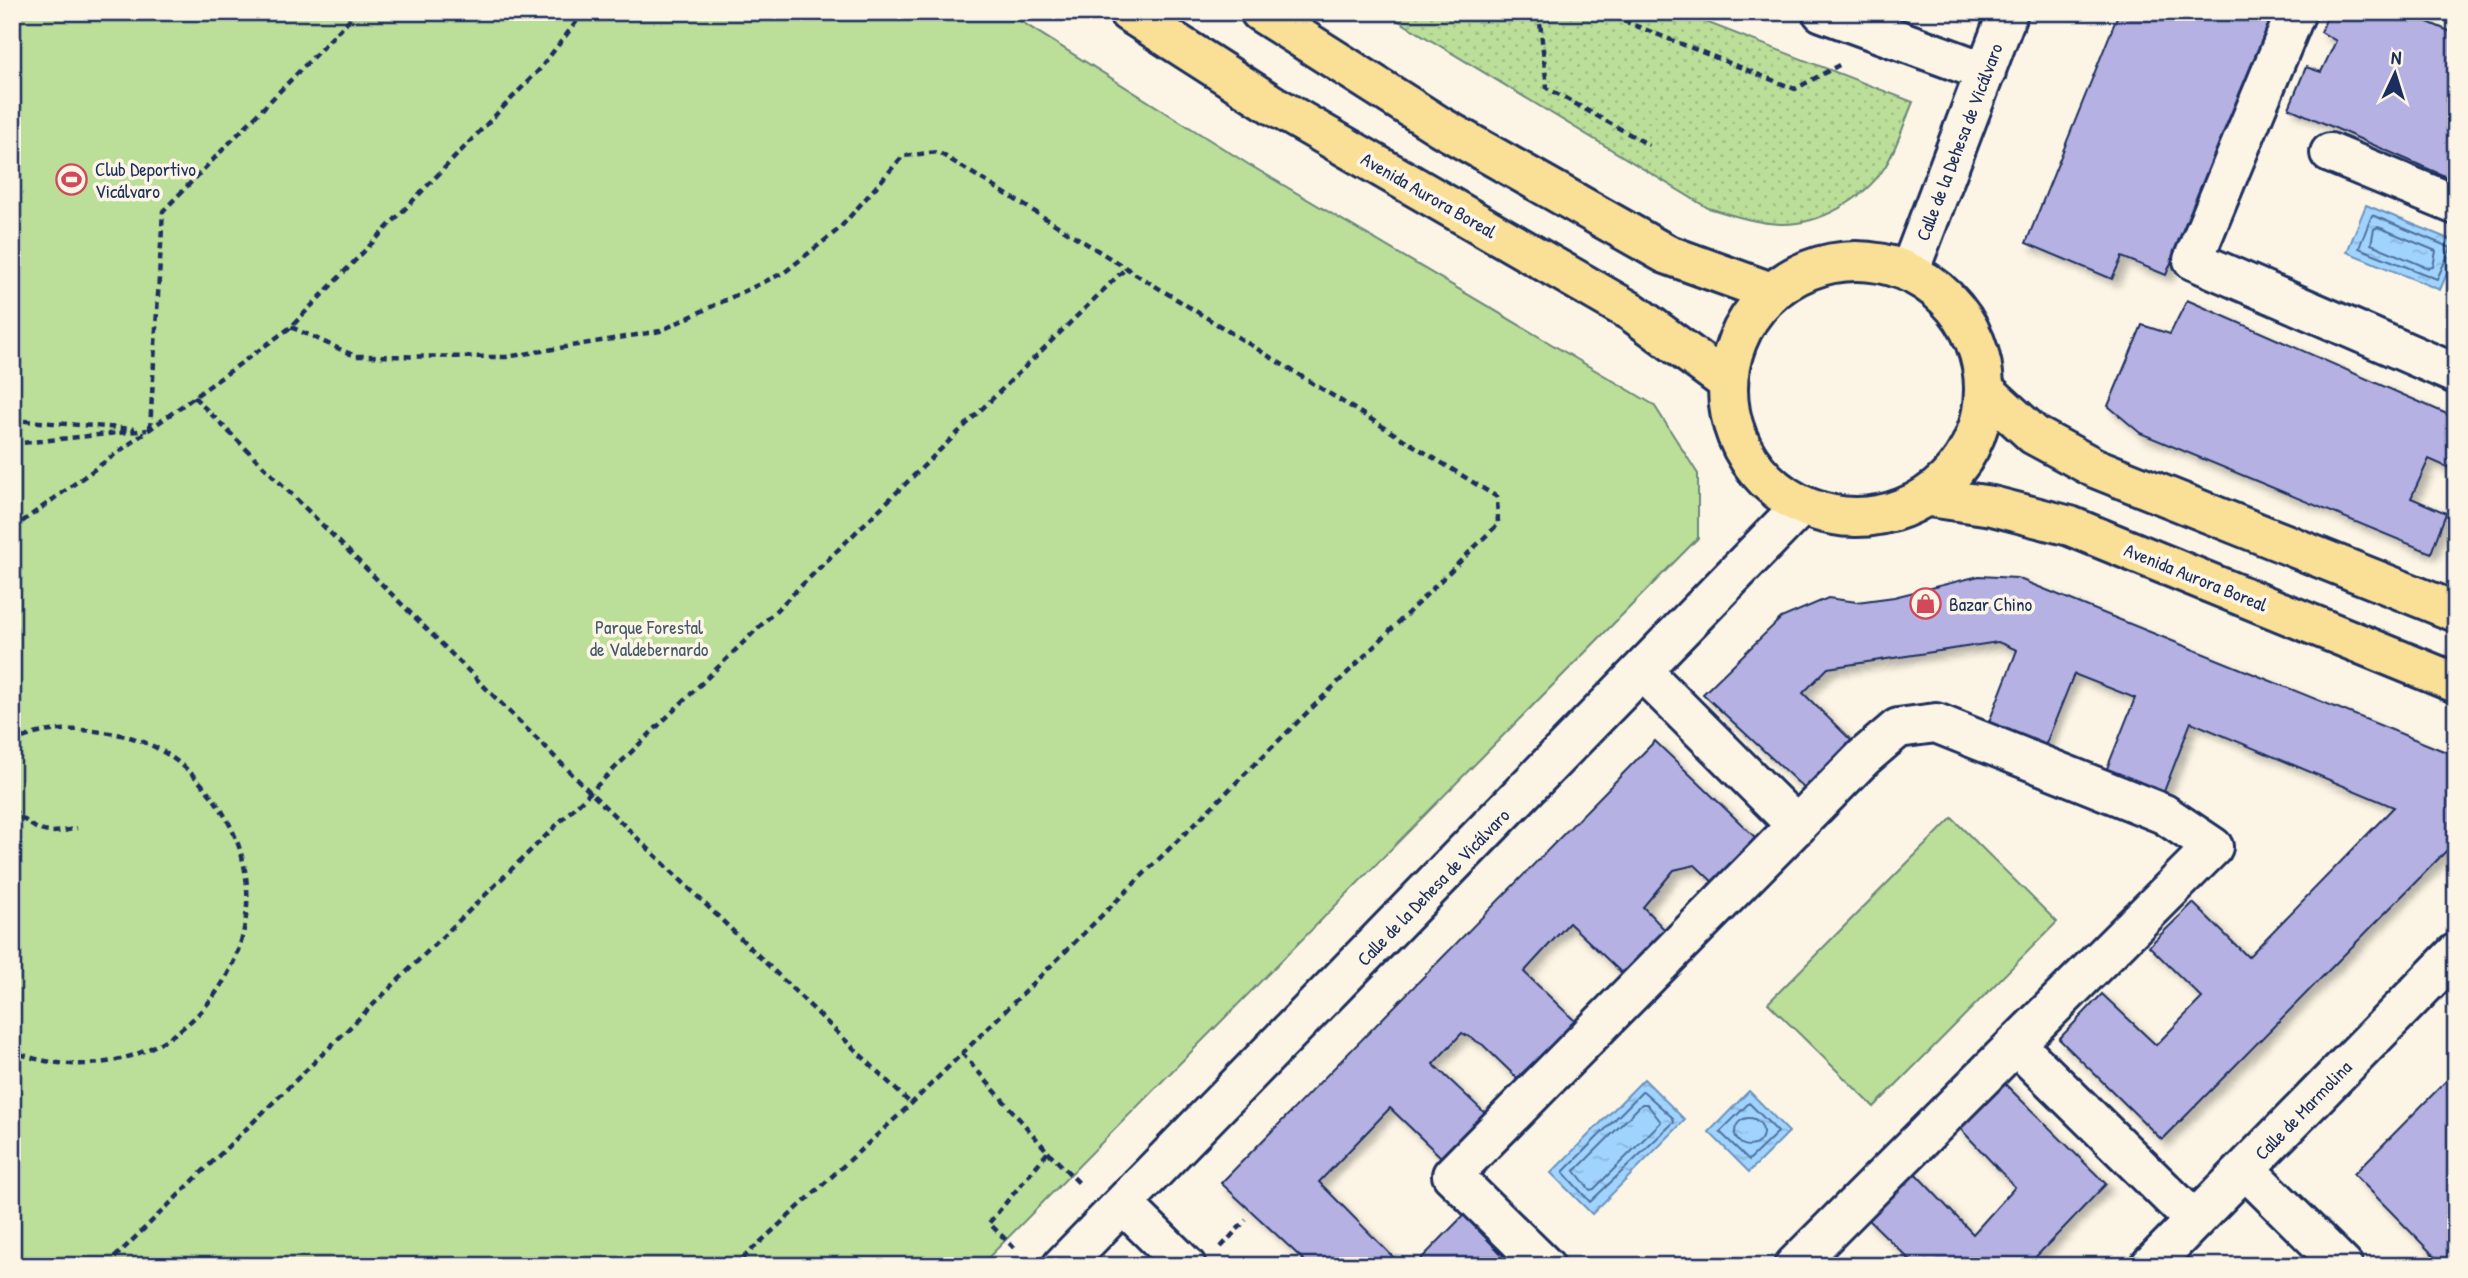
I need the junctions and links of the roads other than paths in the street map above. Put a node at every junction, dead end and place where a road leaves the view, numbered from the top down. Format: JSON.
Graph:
{"nodes":[{"id":1,"x":1128,"y":12,"type":"edge"},
{"id":2,"x":1259,"y":12,"type":"edge"},
{"id":3,"x":1822,"y":12,"type":"edge"},
{"id":4,"x":2008,"y":12,"type":"edge"},
{"id":5,"x":2296,"y":12,"type":"edge"},
{"id":6,"x":1986,"y":72,"type":"junction"},
{"id":7,"x":2330,"y":153,"type":"dead end"},
{"id":8,"x":2456,"y":205,"type":"edge"},
{"id":9,"x":1909,"y":272,"type":"junction"},
{"id":10,"x":1771,"y":292,"type":"junction"},
{"id":11,"x":2456,"y":374,"type":"edge"},
{"id":12,"x":1727,"y":382,"type":"junction"},
{"id":13,"x":1985,"y":390,"type":"junction"},
{"id":14,"x":1928,"y":497,"type":"junction"},
{"id":15,"x":1801,"y":506,"type":"junction"},
{"id":16,"x":2456,"y":611,"type":"edge"},
{"id":17,"x":1643,"y":672,"type":"junction"},
{"id":18,"x":2456,"y":683,"type":"edge"},
{"id":19,"x":1797,"y":826,"type":"junction"},
{"id":20,"x":2456,"y":953,"type":"edge"},
{"id":21,"x":2015,"y":1045,"type":"junction"},
{"id":22,"x":2245,"y":1169,"type":"junction"},
{"id":23,"x":1124,"y":1205,"type":"junction"},
{"id":24,"x":2194,"y":1220,"type":"junction"},
{"id":25,"x":1201,"y":1259,"type":"edge"},
{"id":26,"x":1062,"y":1266,"type":"edge"},
{"id":27,"x":1545,"y":1266,"type":"edge"},
{"id":28,"x":1794,"y":1266,"type":"edge"},
{"id":29,"x":2150,"y":1266,"type":"edge"},
{"id":30,"x":2343,"y":1266,"type":"edge"}],
"edges":[{"from":1,"to":12,"type":"main road","name":"Avenida Aurora Boreal"},
{"from":2,"to":10,"type":"main road"},
{"from":3,"to":6,"type":"street"},
{"from":4,"to":6,"type":"street","name":"Calle de la Dehesa de Vicálvaro"},
{"from":5,"to":11,"type":"street"},
{"from":6,"to":9,"type":"street","name":"Calle de la Dehesa de Vicálvaro"},
{"from":7,"to":8,"type":"street"},
{"from":9,"to":10,"type":"main road"},
{"from":9,"to":13,"type":"main road"},
{"from":10,"to":12,"type":"main road"},
{"from":12,"to":15,"type":"main road"},
{"from":13,"to":14,"type":"main road"},
{"from":13,"to":16,"type":"main road"},
{"from":14,"to":15,"type":"main road"},
{"from":14,"to":18,"type":"main road","name":"Avenida Aurora Boreal"},
{"from":15,"to":17,"type":"street","name":"Calle de la Dehesa de Vicálvaro"},
{"from":17,"to":19,"type":"street"},
{"from":17,"to":23,"type":"street","name":"Calle de la Dehesa de Vicálvaro"},
{"from":19,"to":21,"type":"street"},
{"from":19,"to":27,"type":"street"},
{"from":20,"to":22,"type":"street","name":"Calle de Marmolina"},
{"from":21,"to":24,"type":"street"},
{"from":21,"to":28,"type":"street"},
{"from":22,"to":24,"type":"street","name":"Calle de Marmolina"},
{"from":22,"to":30,"type":"street"},
{"from":23,"to":25,"type":"street"},
{"from":23,"to":26,"type":"street","name":"Calle de la Dehesa de Vicálvaro"},
{"from":24,"to":29,"type":"street","name":"Calle de Marmolina"}]}
